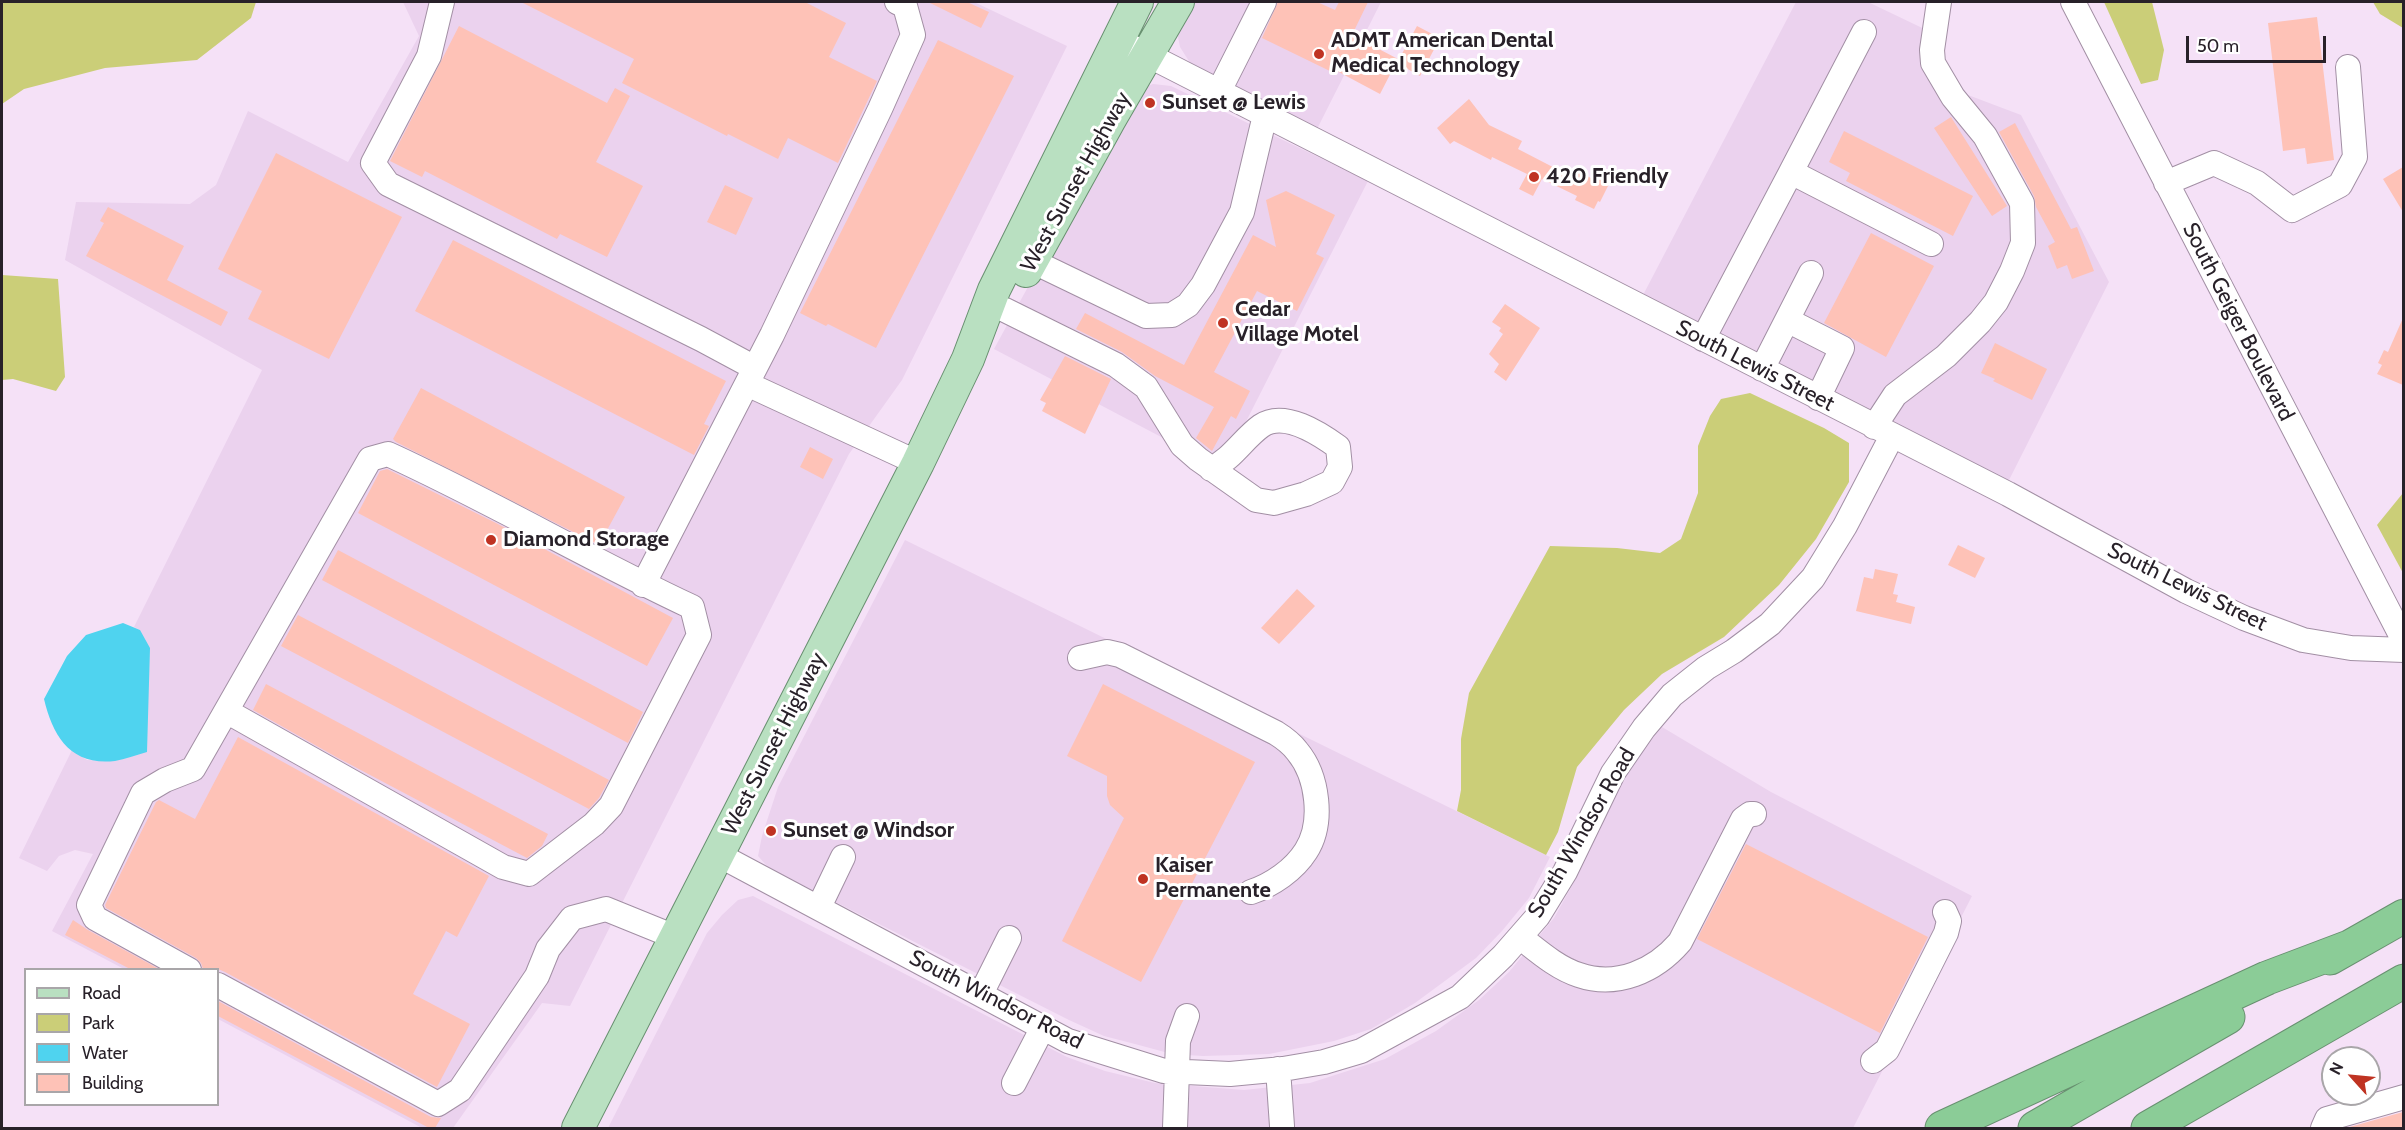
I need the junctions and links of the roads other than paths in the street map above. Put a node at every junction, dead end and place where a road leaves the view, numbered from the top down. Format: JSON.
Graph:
{"nodes":[{"id":1,"x":442,"y":2,"type":"edge"},
{"id":2,"x":897,"y":2,"type":"edge"},
{"id":3,"x":1137,"y":2,"type":"edge"},
{"id":4,"x":1178,"y":2,"type":"edge"},
{"id":5,"x":1264,"y":2,"type":"edge"},
{"id":6,"x":1939,"y":2,"type":"edge"},
{"id":7,"x":2073,"y":2,"type":"edge"},
{"id":8,"x":1864,"y":32,"type":"dead end"},
{"id":9,"x":1118,"y":40,"type":"junction"},
{"id":10,"x":1148,"y":55,"type":"junction"},
{"id":11,"x":2348,"y":67,"type":"dead end"},
{"id":12,"x":1219,"y":91,"type":"junction"},
{"id":13,"x":1265,"y":115,"type":"junction"},
{"id":14,"x":1791,"y":172,"type":"junction"},
{"id":15,"x":2166,"y":183,"type":"junction"},
{"id":16,"x":1931,"y":243,"type":"dead end"},
{"id":17,"x":1032,"y":261,"type":"junction"},
{"id":18,"x":1811,"y":273,"type":"dead end"},
{"id":19,"x":1005,"y":310,"type":"junction"},
{"id":20,"x":1787,"y":320,"type":"junction"},
{"id":21,"x":1703,"y":339,"type":"junction"},
{"id":22,"x":968,"y":359,"type":"junction"},
{"id":23,"x":1762,"y":369,"type":"junction"},
{"id":24,"x":751,"y":376,"type":"junction"},
{"id":25,"x":1818,"y":398,"type":"junction"},
{"id":26,"x":1883,"y":431,"type":"junction"},
{"id":27,"x":918,"y":463,"type":"junction"},
{"id":28,"x":1211,"y":469,"type":"junction"},
{"id":29,"x":643,"y":585,"type":"junction"},
{"id":30,"x":2403,"y":641,"type":"edge"},
{"id":31,"x":2403,"y":650,"type":"edge"},
{"id":32,"x":1080,"y":658,"type":"dead end"},
{"id":33,"x":228,"y":712,"type":"junction"},
{"id":34,"x":1754,"y":814,"type":"dead end"},
{"id":35,"x":717,"y":854,"type":"junction"},
{"id":36,"x":843,"y":857,"type":"dead end"},
{"id":37,"x":1251,"y":892,"type":"dead end"},
{"id":38,"x":819,"y":907,"type":"junction"},
{"id":39,"x":1946,"y":912,"type":"dead end"},
{"id":40,"x":2403,"y":916,"type":"edge"},
{"id":41,"x":1520,"y":937,"type":"junction"},
{"id":42,"x":675,"y":938,"type":"junction"},
{"id":43,"x":1009,"y":939,"type":"dead end"},
{"id":44,"x":2349,"y":947,"type":"junction"},
{"id":45,"x":187,"y":968,"type":"edge"},
{"id":46,"x":2403,"y":981,"type":"edge"},
{"id":47,"x":219,"y":986,"type":"edge"},
{"id":48,"x":981,"y":993,"type":"junction"},
{"id":49,"x":1187,"y":1016,"type":"dead end"},
{"id":50,"x":1043,"y":1027,"type":"junction"},
{"id":51,"x":1873,"y":1061,"type":"dead end"},
{"id":52,"x":1278,"y":1069,"type":"junction"},
{"id":53,"x":1177,"y":1071,"type":"junction"},
{"id":54,"x":1014,"y":1083,"type":"dead end"},
{"id":55,"x":2403,"y":1098,"type":"edge"},
{"id":56,"x":1282,"y":1126,"type":"dead end"},
{"id":57,"x":579,"y":1128,"type":"edge"},
{"id":58,"x":1175,"y":1128,"type":"edge"},
{"id":59,"x":1942,"y":1128,"type":"edge"},
{"id":60,"x":2035,"y":1128,"type":"edge"},
{"id":61,"x":2148,"y":1128,"type":"edge"},
{"id":62,"x":2323,"y":1128,"type":"edge"}],
"edges":[{"from":1,"to":24,"type":"street"},
{"from":2,"to":24,"type":"street"},
{"from":3,"to":9,"type":"main road","name":"West Sunset Highway"},
{"from":4,"to":10,"type":"main road","name":"West Sunset Highway"},
{"from":5,"to":12,"type":"street"},
{"from":6,"to":26,"type":"street","name":"South Windsor Road"},
{"from":7,"to":15,"type":"street","name":"South Geiger Boulevard"},
{"from":8,"to":14,"type":"street"},
{"from":9,"to":10,"type":"street","name":"South Lewis Street"},
{"from":9,"to":22,"type":"main road","name":"West Sunset Highway"},
{"from":10,"to":12,"type":"street","name":"South Lewis Street"},
{"from":10,"to":17,"type":"main road","name":"West Sunset Highway"},
{"from":11,"to":15,"type":"street"},
{"from":12,"to":13,"type":"street","name":"South Lewis Street"},
{"from":13,"to":17,"type":"street"},
{"from":13,"to":21,"type":"street","name":"South Lewis Street"},
{"from":14,"to":16,"type":"street"},
{"from":14,"to":21,"type":"street"},
{"from":15,"to":30,"type":"street","name":"South Geiger Boulevard"},
{"from":17,"to":19,"type":"main road","name":"West Sunset Highway"},
{"from":18,"to":20,"type":"street"},
{"from":19,"to":22,"type":"main road","name":"West Sunset Highway"},
{"from":19,"to":28,"type":"street"},
{"from":20,"to":23,"type":"street"},
{"from":20,"to":25,"type":"street"},
{"from":21,"to":23,"type":"street","name":"South Lewis Street"},
{"from":22,"to":27,"type":"main road","name":"West Sunset Highway"},
{"from":23,"to":25,"type":"street","name":"South Lewis Street"},
{"from":24,"to":27,"type":"street"},
{"from":24,"to":29,"type":"street"},
{"from":25,"to":26,"type":"street","name":"South Lewis Street"},
{"from":26,"to":31,"type":"street","name":"South Lewis Street"},
{"from":26,"to":41,"type":"street","name":"South Windsor Road"},
{"from":27,"to":35,"type":"main road","name":"West Sunset Highway"},
{"from":28,"to":28,"type":"street"},
{"from":29,"to":33,"type":"street"},
{"from":29,"to":33,"type":"street"},
{"from":32,"to":37,"type":"street"},
{"from":33,"to":45,"type":"street"},
{"from":34,"to":41,"type":"street"},
{"from":35,"to":38,"type":"street","name":"South Windsor Road"},
{"from":35,"to":42,"type":"main road","name":"West Sunset Highway"},
{"from":36,"to":38,"type":"street"},
{"from":38,"to":48,"type":"street","name":"South Windsor Road"},
{"from":39,"to":51,"type":"street"},
{"from":40,"to":44,"type":"highway"},
{"from":41,"to":52,"type":"street","name":"South Windsor Road"},
{"from":42,"to":47,"type":"street"},
{"from":42,"to":57,"type":"main road","name":"West Sunset Highway"},
{"from":43,"to":48,"type":"street"},
{"from":44,"to":59,"type":"highway"},
{"from":44,"to":60,"type":"highway"},
{"from":46,"to":61,"type":"highway"},
{"from":48,"to":50,"type":"street","name":"South Windsor Road"},
{"from":49,"to":53,"type":"street"},
{"from":50,"to":53,"type":"street","name":"South Windsor Road"},
{"from":50,"to":54,"type":"street"},
{"from":52,"to":53,"type":"street","name":"South Windsor Road"},
{"from":52,"to":56,"type":"street"},
{"from":53,"to":58,"type":"street"},
{"from":55,"to":62,"type":"street"}]}
